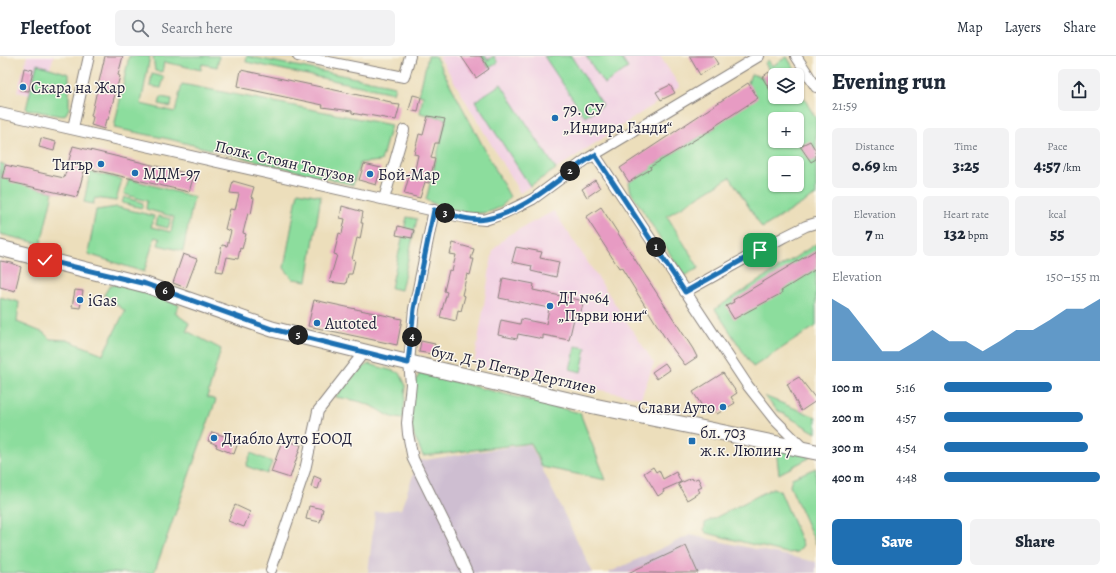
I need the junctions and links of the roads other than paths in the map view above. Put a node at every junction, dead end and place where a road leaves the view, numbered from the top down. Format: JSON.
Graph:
{"nodes":[{"id":1,"x":89,"y":56,"type":"edge"},
{"id":2,"x":298,"y":56,"type":"edge"},
{"id":3,"x":410,"y":56,"type":"edge"},
{"id":4,"x":759,"y":56,"type":"edge"},
{"id":5,"x":796,"y":56,"type":"edge"},
{"id":6,"x":745,"y":60,"type":"edge"},
{"id":7,"x":816,"y":87,"type":"edge"},
{"id":8,"x":0,"y":113,"type":"edge"},
{"id":9,"x":73,"y":128,"type":"junction"},
{"id":10,"x":404,"y":130,"type":"dead end"},
{"id":11,"x":595,"y":155,"type":"junction"},
{"id":12,"x":384,"y":199,"type":"junction"},
{"id":13,"x":434,"y":210,"type":"junction"},
{"id":14,"x":816,"y":223,"type":"edge"},
{"id":15,"x":0,"y":248,"type":"edge"},
{"id":16,"x":685,"y":292,"type":"junction"},
{"id":17,"x":364,"y":352,"type":"junction"},
{"id":18,"x":408,"y":363,"type":"junction"},
{"id":19,"x":810,"y":451,"type":"edge"},
{"id":20,"x":272,"y":570,"type":"dead end"},
{"id":21,"x":467,"y":573,"type":"edge"}],
"edges":[{"from":1,"to":9,"type":"street"},
{"from":2,"to":3,"type":"street"},
{"from":4,"to":6,"type":"street","name":"Полк. Стоян Топузов"},
{"from":5,"to":7,"type":"street"},
{"from":6,"to":11,"type":"street","name":"Полк. Стоян Топузов"},
{"from":8,"to":9,"type":"street","name":"Полк. Стоян Топузов"},
{"from":9,"to":12,"type":"street","name":"Полк. Стоян Топузов"},
{"from":10,"to":12,"type":"street"},
{"from":11,"to":13,"type":"street","name":"Полк. Стоян Топузов"},
{"from":11,"to":16,"type":"street"},
{"from":12,"to":13,"type":"street","name":"Полк. Стоян Топузов"},
{"from":13,"to":18,"type":"street"},
{"from":14,"to":16,"type":"street"},
{"from":15,"to":17,"type":"main road","name":"бул. Д-р Петър Дертлиев"},
{"from":16,"to":19,"type":"street"},
{"from":17,"to":18,"type":"main road","name":"бул. Д-р Петър Дертлиев"},
{"from":17,"to":20,"type":"street"},
{"from":18,"to":19,"type":"main road","name":"бул. Д-р Петър Дертлиев"},
{"from":18,"to":21,"type":"street"}]}
